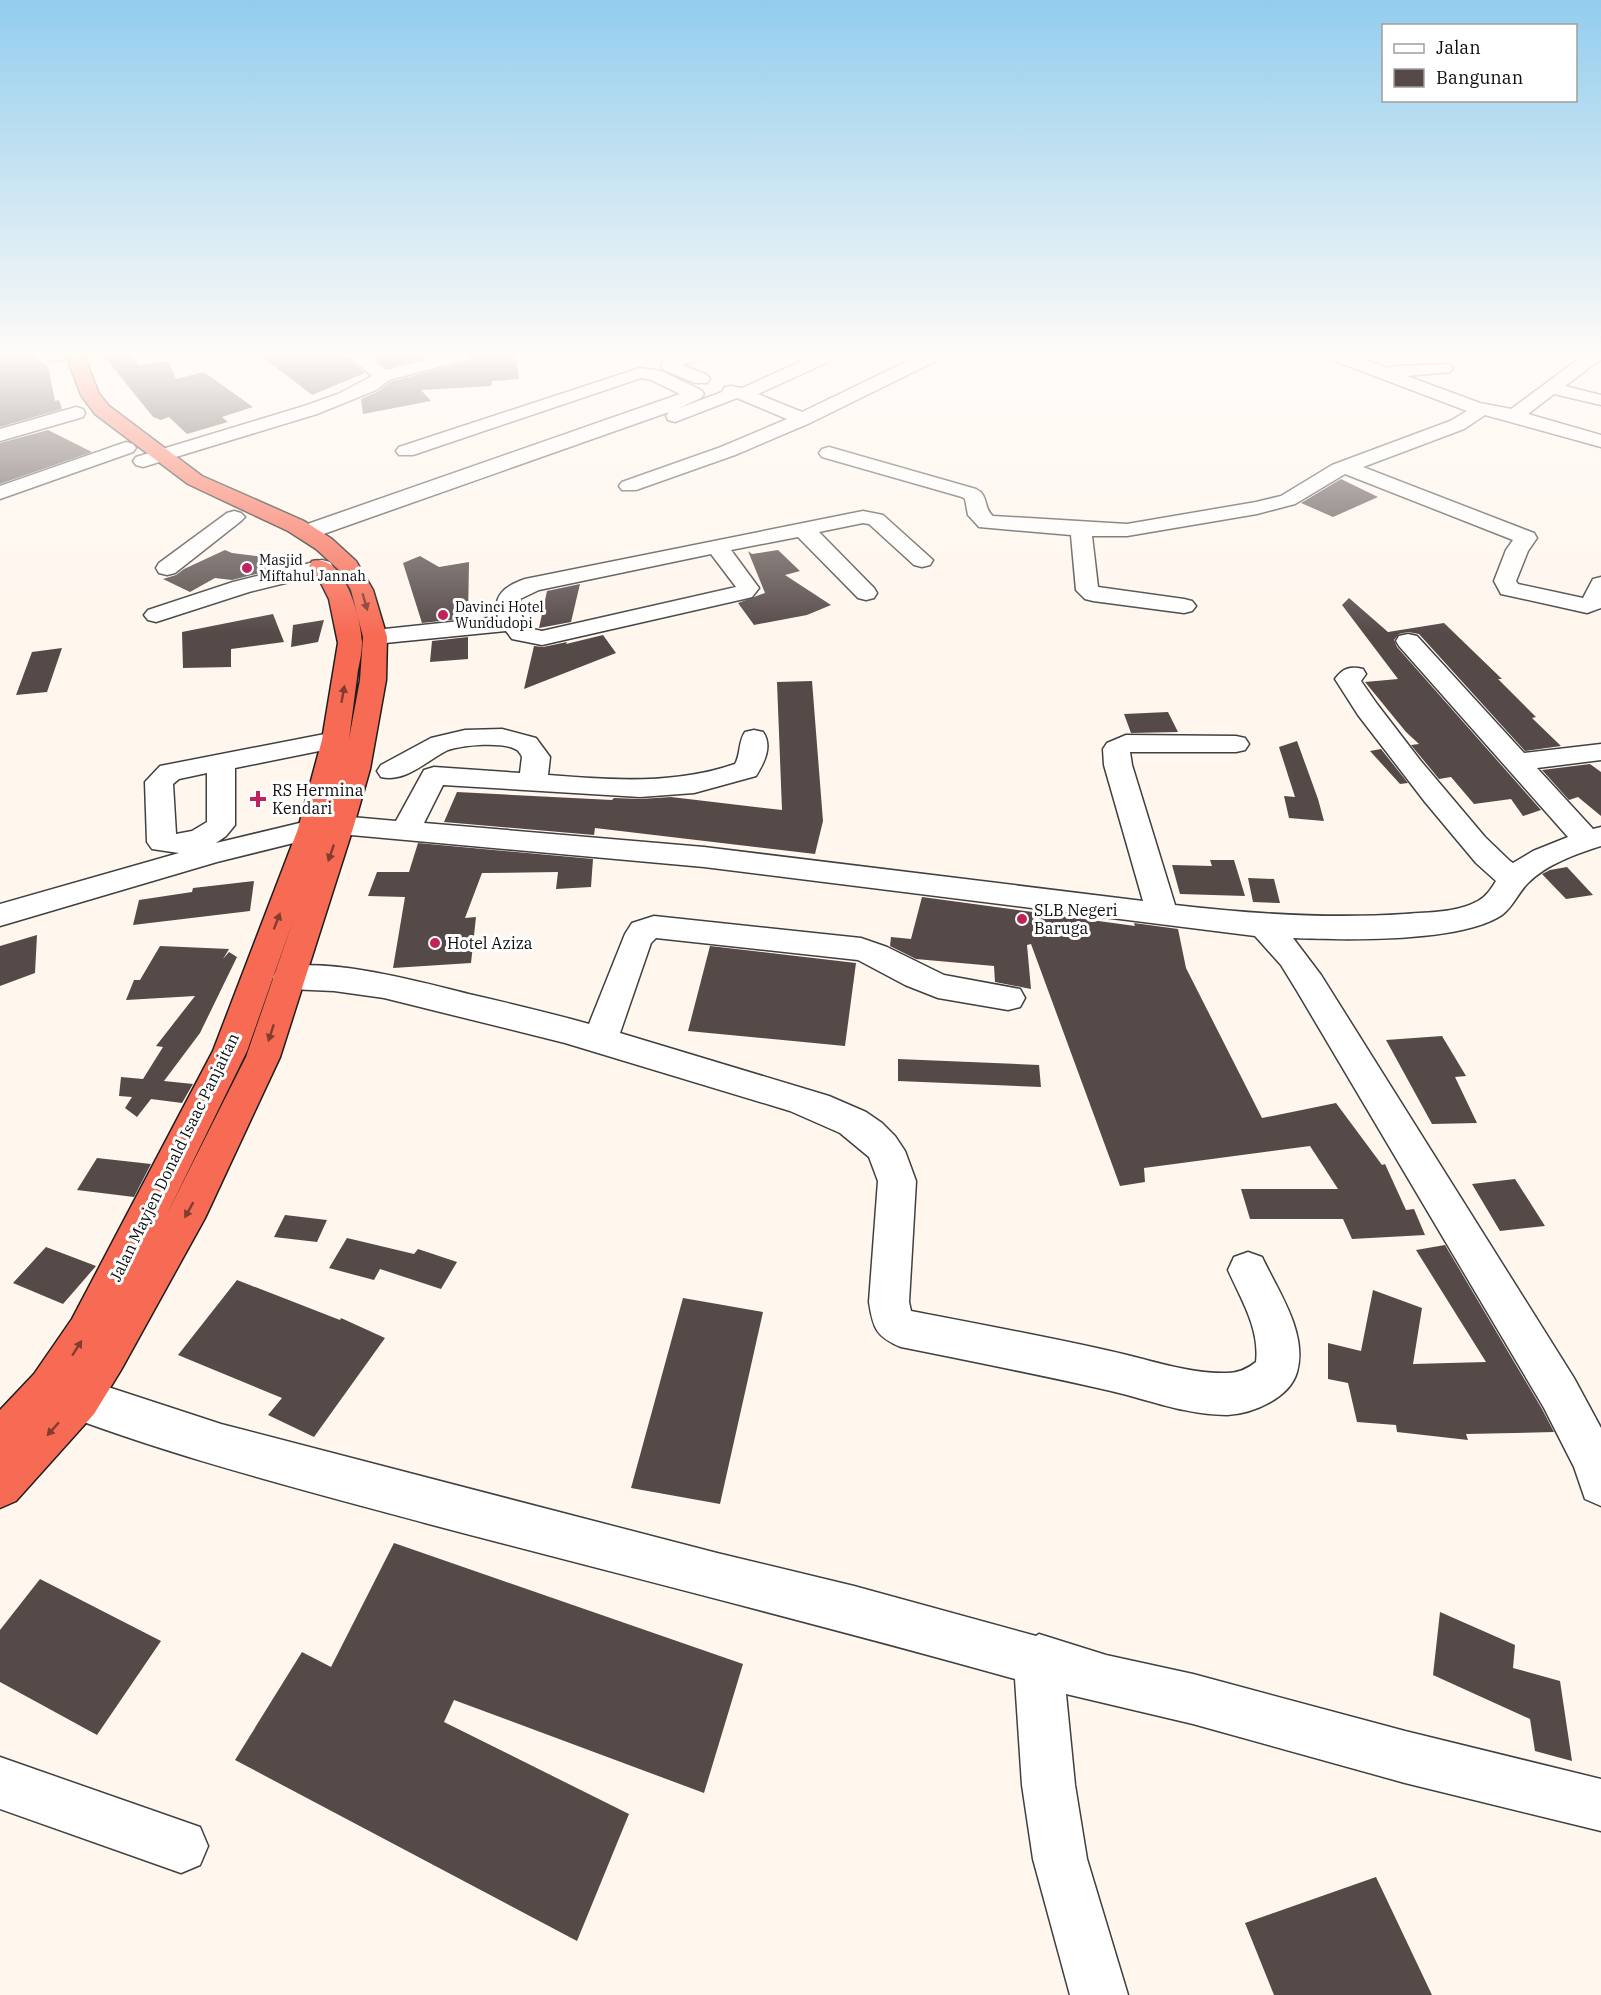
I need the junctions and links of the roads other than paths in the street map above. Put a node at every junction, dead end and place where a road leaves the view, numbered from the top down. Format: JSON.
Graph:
{"nodes":[{"id":1,"x":133,"y":448,"type":"edge"},
{"id":2,"x":138,"y":448,"type":"edge"},
{"id":3,"x":169,"y":448,"type":"edge"},
{"id":4,"x":415,"y":448,"type":"edge"},
{"id":5,"x":563,"y":448,"type":"edge"},
{"id":6,"x":591,"y":448,"type":"edge"},
{"id":7,"x":735,"y":448,"type":"edge"},
{"id":8,"x":1395,"y":448,"type":"edge"},
{"id":9,"x":406,"y":451,"type":"dead end"},
{"id":10,"x":829,"y":453,"type":"dead end"},
{"id":11,"x":144,"y":455,"type":"junction"},
{"id":12,"x":1346,"y":467,"type":"junction"},
{"id":13,"x":629,"y":486,"type":"dead end"},
{"id":14,"x":0,"y":493,"type":"edge"},
{"id":15,"x":234,"y":517,"type":"junction"},
{"id":16,"x":803,"y":529,"type":"junction"},
{"id":17,"x":1081,"y":529,"type":"junction"},
{"id":18,"x":717,"y":547,"type":"junction"},
{"id":19,"x":317,"y":548,"type":"junction"},
{"id":20,"x":921,"y":560,"type":"dead end"},
{"id":21,"x":167,"y":568,"type":"dead end"},
{"id":22,"x":1601,"y":584,"type":"edge"},
{"id":23,"x":866,"y":593,"type":"dead end"},
{"id":24,"x":1184,"y":606,"type":"dead end"},
{"id":25,"x":156,"y":615,"type":"dead end"},
{"id":26,"x":512,"y":623,"type":"junction"},
{"id":27,"x":375,"y":637,"type":"junction"},
{"id":28,"x":1408,"y":641,"type":"dead end"},
{"id":29,"x":1354,"y":674,"type":"dead end"},
{"id":30,"x":754,"y":738,"type":"dead end"},
{"id":31,"x":335,"y":740,"type":"junction"},
{"id":32,"x":1236,"y":744,"type":"dead end"},
{"id":33,"x":1601,"y":752,"type":"edge"},
{"id":34,"x":221,"y":762,"type":"dead end"},
{"id":35,"x":1518,"y":762,"type":"junction"},
{"id":36,"x":356,"y":769,"type":"junction"},
{"id":37,"x":391,"y":771,"type":"junction"},
{"id":38,"x":434,"y":776,"type":"junction"},
{"id":39,"x":533,"y":783,"type":"junction"},
{"id":40,"x":326,"y":827,"type":"junction"},
{"id":41,"x":406,"y":829,"type":"junction"},
{"id":42,"x":1594,"y":838,"type":"edge"},
{"id":43,"x":1514,"y":879,"type":"junction"},
{"id":44,"x":1162,"y":914,"type":"junction"},
{"id":45,"x":0,"y":915,"type":"edge"},
{"id":46,"x":1264,"y":926,"type":"junction"},
{"id":47,"x":289,"y":977,"type":"junction"},
{"id":48,"x":1008,"y":998,"type":"dead end"},
{"id":49,"x":600,"y":1041,"type":"junction"},
{"id":50,"x":1248,"y":1270,"type":"dead end"},
{"id":51,"x":64,"y":1394,"type":"junction"},
{"id":52,"x":0,"y":1442,"type":"edge"},
{"id":53,"x":1601,"y":1483,"type":"edge"},
{"id":54,"x":0,"y":1485,"type":"edge"},
{"id":55,"x":1039,"y":1659,"type":"junction"},
{"id":56,"x":0,"y":1783,"type":"edge"},
{"id":57,"x":1601,"y":1804,"type":"edge"},
{"id":58,"x":181,"y":1846,"type":"dead end"},
{"id":59,"x":1099,"y":1995,"type":"edge"}],
"edges":[{"from":1,"to":11,"type":"highway","name":"Jalan Mayjen Donald Isaac Panjaitan"},
{"from":2,"to":11,"type":"highway","name":"Jalan Mayjen Donald Isaac Panjaitan"},
{"from":3,"to":11,"type":"street"},
{"from":4,"to":9,"type":"street"},
{"from":5,"to":19,"type":"street"},
{"from":6,"to":19,"type":"street"},
{"from":7,"to":13,"type":"street"},
{"from":8,"to":12,"type":"street"},
{"from":10,"to":17,"type":"street"},
{"from":11,"to":14,"type":"street"},
{"from":11,"to":15,"type":"highway","name":"Jalan Mayjen Donald Isaac Panjaitan"},
{"from":11,"to":19,"type":"highway","name":"Jalan Mayjen Donald Isaac Panjaitan"},
{"from":12,"to":17,"type":"street"},
{"from":12,"to":22,"type":"street"},
{"from":15,"to":19,"type":"highway","name":"Jalan Mayjen Donald Isaac Panjaitan"},
{"from":15,"to":21,"type":"street"},
{"from":16,"to":18,"type":"street"},
{"from":16,"to":20,"type":"street"},
{"from":16,"to":23,"type":"street"},
{"from":17,"to":24,"type":"street"},
{"from":18,"to":26,"type":"street"},
{"from":18,"to":26,"type":"street"},
{"from":19,"to":25,"type":"street"},
{"from":19,"to":27,"type":"highway","name":"Jalan Mayjen Donald Isaac Panjaitan","one_way":true},
{"from":31,"to":19,"type":"highway","name":"Jalan Mayjen Donald Isaac Panjaitan","one_way":true},
{"from":26,"to":27,"type":"street"},
{"from":27,"to":36,"type":"highway","name":"Jalan Mayjen Donald Isaac Panjaitan"},
{"from":28,"to":35,"type":"street"},
{"from":29,"to":43,"type":"street"},
{"from":30,"to":39,"type":"street"},
{"from":31,"to":34,"type":"street"},
{"from":31,"to":40,"type":"highway","name":"Jalan Mayjen Donald Isaac Panjaitan"},
{"from":32,"to":44,"type":"street"},
{"from":33,"to":35,"type":"street"},
{"from":35,"to":42,"type":"street"},
{"from":36,"to":37,"type":"street"},
{"from":36,"to":40,"type":"highway","name":"Jalan Mayjen Donald Isaac Panjaitan"},
{"from":37,"to":38,"type":"street"},
{"from":37,"to":39,"type":"street"},
{"from":38,"to":39,"type":"street"},
{"from":38,"to":41,"type":"street"},
{"from":40,"to":41,"type":"street"},
{"from":40,"to":45,"type":"street"},
{"from":40,"to":47,"type":"highway","name":"Jalan Mayjen Donald Isaac Panjaitan","one_way":true},
{"from":51,"to":40,"type":"highway","name":"Jalan Mayjen Donald Isaac Panjaitan","one_way":true},
{"from":41,"to":44,"type":"street"},
{"from":42,"to":43,"type":"street"},
{"from":43,"to":46,"type":"street"},
{"from":44,"to":46,"type":"street"},
{"from":46,"to":53,"type":"street"},
{"from":47,"to":49,"type":"street"},
{"from":47,"to":51,"type":"highway","name":"Jalan Mayjen Donald Isaac Panjaitan","one_way":true},
{"from":48,"to":49,"type":"street"},
{"from":49,"to":50,"type":"street"},
{"from":51,"to":52,"type":"highway","name":"Jalan Mayjen Donald Isaac Panjaitan"},
{"from":51,"to":54,"type":"highway","name":"Jalan Mayjen Donald Isaac Panjaitan","one_way":true},
{"from":51,"to":55,"type":"street"},
{"from":55,"to":57,"type":"street"},
{"from":55,"to":59,"type":"street"},
{"from":56,"to":58,"type":"street"}]}
